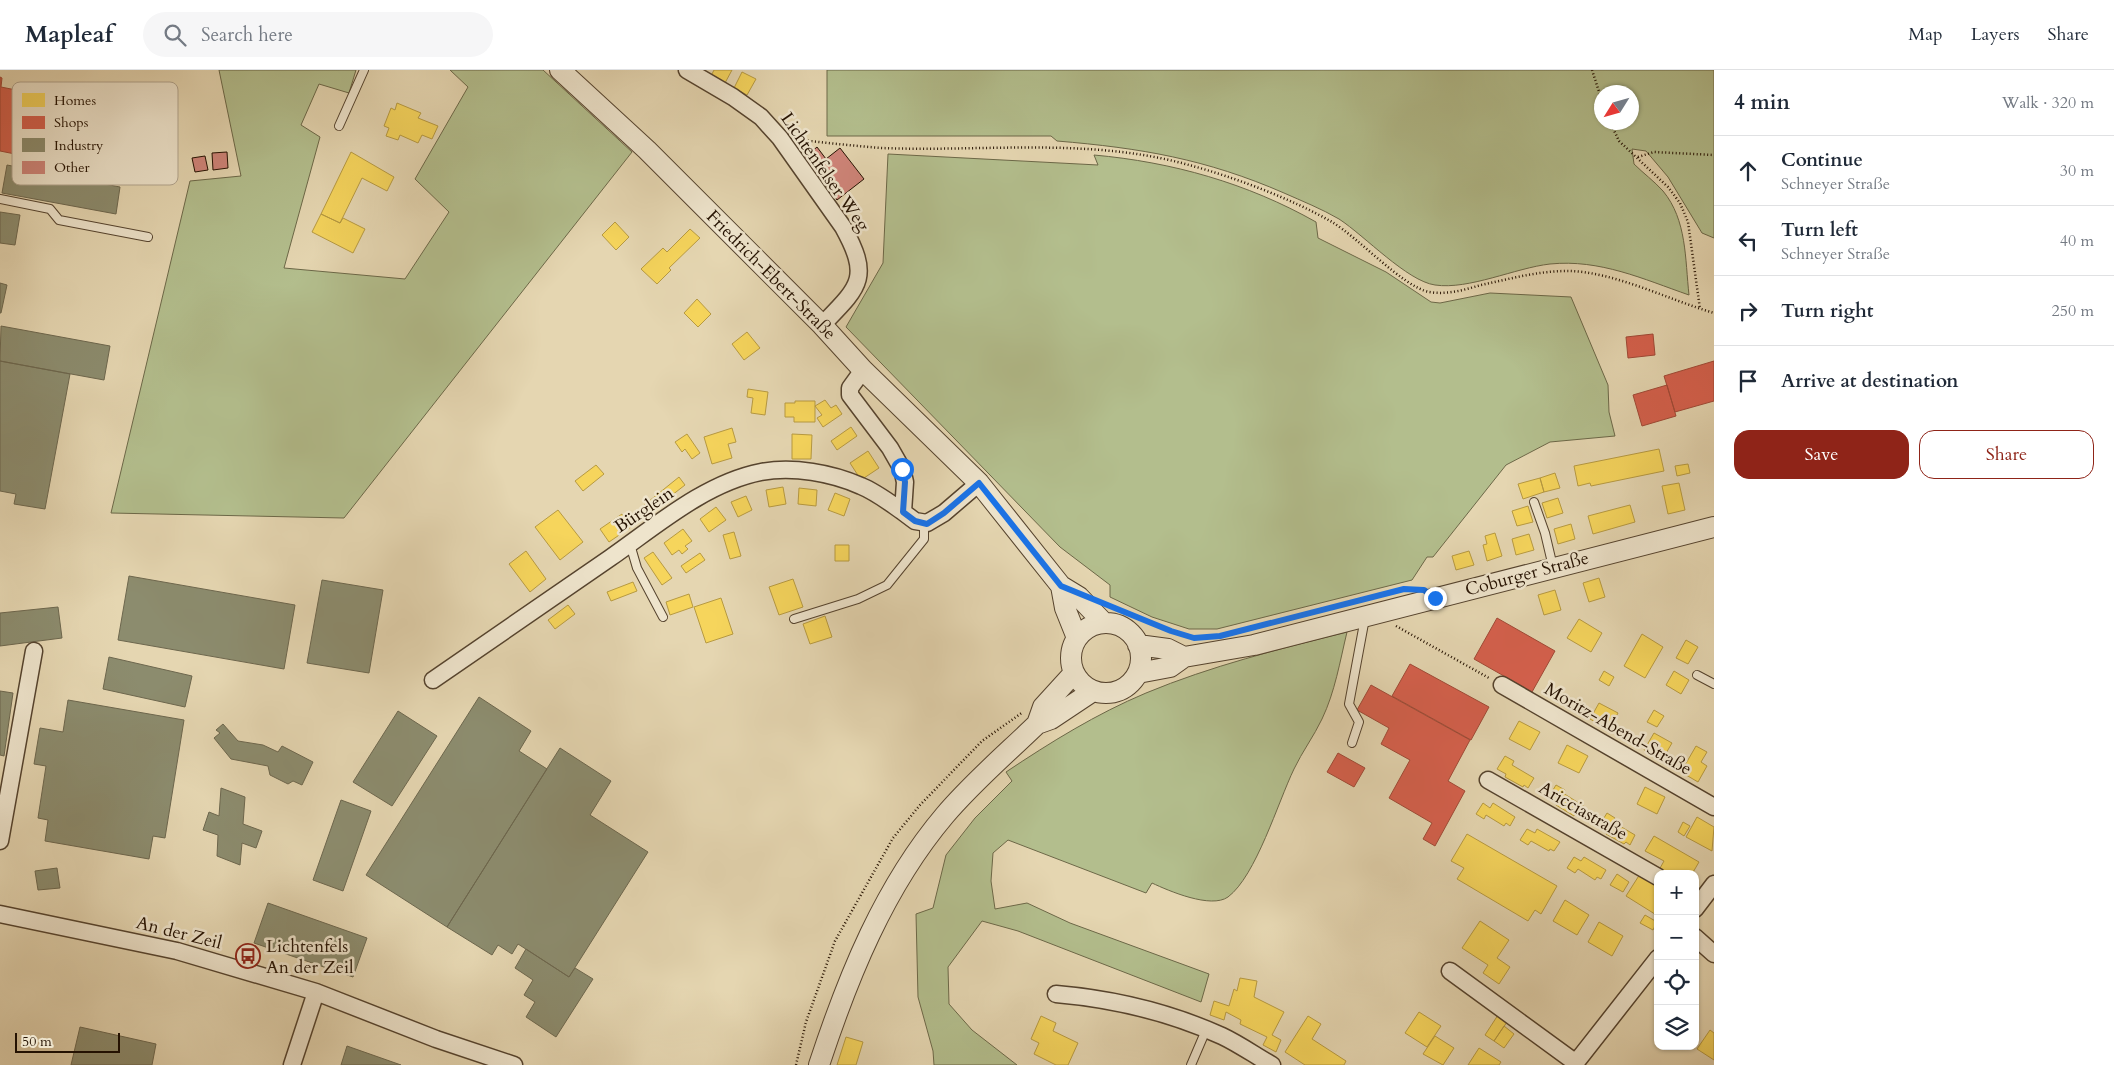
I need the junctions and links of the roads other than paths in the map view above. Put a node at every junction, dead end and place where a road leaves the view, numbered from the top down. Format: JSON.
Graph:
{"nodes":[{"id":1,"x":364,"y":70,"type":"edge"},
{"id":2,"x":560,"y":70,"type":"edge"},
{"id":3,"x":687,"y":70,"type":"edge"},
{"id":4,"x":339,"y":126,"type":"dead end"},
{"id":5,"x":0,"y":199,"type":"edge"},
{"id":6,"x":148,"y":237,"type":"dead end"},
{"id":7,"x":822,"y":325,"type":"junction"},
{"id":8,"x":864,"y":370,"type":"junction"},
{"id":9,"x":979,"y":483,"type":"junction"},
{"id":10,"x":1534,"y":502,"type":"dead end"},
{"id":11,"x":903,"y":512,"type":"junction"},
{"id":12,"x":924,"y":524,"type":"junction"},
{"id":13,"x":1714,"y":527,"type":"edge"},
{"id":14,"x":630,"y":544,"type":"junction"},
{"id":15,"x":1553,"y":568,"type":"junction"},
{"id":16,"x":1061,"y":586,"type":"junction"},
{"id":17,"x":1107,"y":614,"type":"junction"},
{"id":18,"x":1369,"y":615,"type":"junction"},
{"id":19,"x":663,"y":617,"type":"dead end"},
{"id":20,"x":794,"y":619,"type":"dead end"},
{"id":21,"x":1077,"y":638,"type":"junction"},
{"id":22,"x":1138,"y":645,"type":"junction"},
{"id":23,"x":34,"y":650,"type":"dead end"},
{"id":24,"x":1184,"y":657,"type":"junction"},
{"id":25,"x":1074,"y":672,"type":"junction"},
{"id":26,"x":1697,"y":675,"type":"dead end"},
{"id":27,"x":1136,"y":676,"type":"junction"},
{"id":28,"x":432,"y":680,"type":"dead end"},
{"id":29,"x":1714,"y":684,"type":"edge"},
{"id":30,"x":1502,"y":685,"type":"road end"},
{"id":31,"x":1094,"y":691,"type":"junction"},
{"id":32,"x":1038,"y":724,"type":"junction"},
{"id":33,"x":1352,"y":743,"type":"dead end"},
{"id":34,"x":1488,"y":780,"type":"dead end"},
{"id":35,"x":1714,"y":807,"type":"edge"},
{"id":36,"x":0,"y":842,"type":"edge"},
{"id":37,"x":1654,"y":875,"type":"edge"},
{"id":38,"x":1714,"y":884,"type":"edge"},
{"id":39,"x":1699,"y":901,"type":"edge"},
{"id":40,"x":0,"y":914,"type":"edge"},
{"id":41,"x":1699,"y":940,"type":"edge"},
{"id":42,"x":1714,"y":954,"type":"edge"},
{"id":43,"x":1656,"y":960,"type":"edge"},
{"id":44,"x":1450,"y":971,"type":"dead end"},
{"id":45,"x":316,"y":992,"type":"junction"},
{"id":46,"x":1056,"y":994,"type":"dead end"},
{"id":47,"x":1206,"y":1030,"type":"junction"},
{"id":48,"x":1575,"y":1064,"type":"edge"},
{"id":49,"x":292,"y":1065,"type":"edge"},
{"id":50,"x":514,"y":1065,"type":"edge"},
{"id":51,"x":819,"y":1065,"type":"edge"},
{"id":52,"x":1190,"y":1065,"type":"edge"},
{"id":53,"x":1272,"y":1065,"type":"edge"}],
"edges":[{"from":1,"to":4,"type":"lane"},
{"from":2,"to":7,"type":"street","name":"Friedrich-Ebert-Straße"},
{"from":3,"to":7,"type":"street","name":"Lichtenfelser Weg"},
{"from":5,"to":6,"type":"lane"},
{"from":7,"to":8,"type":"street","name":"Friedrich-Ebert-Straße"},
{"from":8,"to":9,"type":"street","name":"Friedrich-Ebert-Straße"},
{"from":8,"to":11,"type":"street"},
{"from":9,"to":12,"type":"street"},
{"from":9,"to":16,"type":"street","name":"Friedrich-Ebert-Straße"},
{"from":10,"to":15,"type":"lane"},
{"from":11,"to":12,"type":"street","name":"Bürglein"},
{"from":11,"to":14,"type":"street","name":"Bürglein"},
{"from":12,"to":20,"type":"lane"},
{"from":13,"to":15,"type":"street","name":"Coburger Straße"},
{"from":14,"to":19,"type":"lane"},
{"from":14,"to":28,"type":"street","name":"Bürglein"},
{"from":15,"to":18,"type":"street","name":"Coburger Straße"},
{"from":16,"to":17,"type":"street"},
{"from":16,"to":21,"type":"street"},
{"from":17,"to":21,"type":"street"},
{"from":17,"to":22,"type":"street"},
{"from":18,"to":24,"type":"street","name":"Coburger Straße"},
{"from":18,"to":33,"type":"lane"},
{"from":21,"to":25,"type":"street"},
{"from":22,"to":24,"type":"street"},
{"from":22,"to":27,"type":"street"},
{"from":23,"to":36,"type":"street"},
{"from":24,"to":27,"type":"street"},
{"from":25,"to":31,"type":"street"},
{"from":25,"to":32,"type":"street"},
{"from":26,"to":29,"type":"lane"},
{"from":27,"to":31,"type":"street"},
{"from":30,"to":35,"type":"street","name":"Moritz-Abend-Straße"},
{"from":31,"to":32,"type":"street"},
{"from":32,"to":51,"type":"street"},
{"from":34,"to":37,"type":"street","name":"Aricciastraße"},
{"from":38,"to":39,"type":"street"},
{"from":40,"to":45,"type":"street","name":"An der Zeil"},
{"from":41,"to":42,"type":"street"},
{"from":43,"to":48,"type":"street"},
{"from":44,"to":48,"type":"street"},
{"from":45,"to":49,"type":"street"},
{"from":45,"to":50,"type":"street","name":"An der Zeil"},
{"from":46,"to":47,"type":"street"},
{"from":47,"to":52,"type":"lane"},
{"from":47,"to":53,"type":"street"}]}
